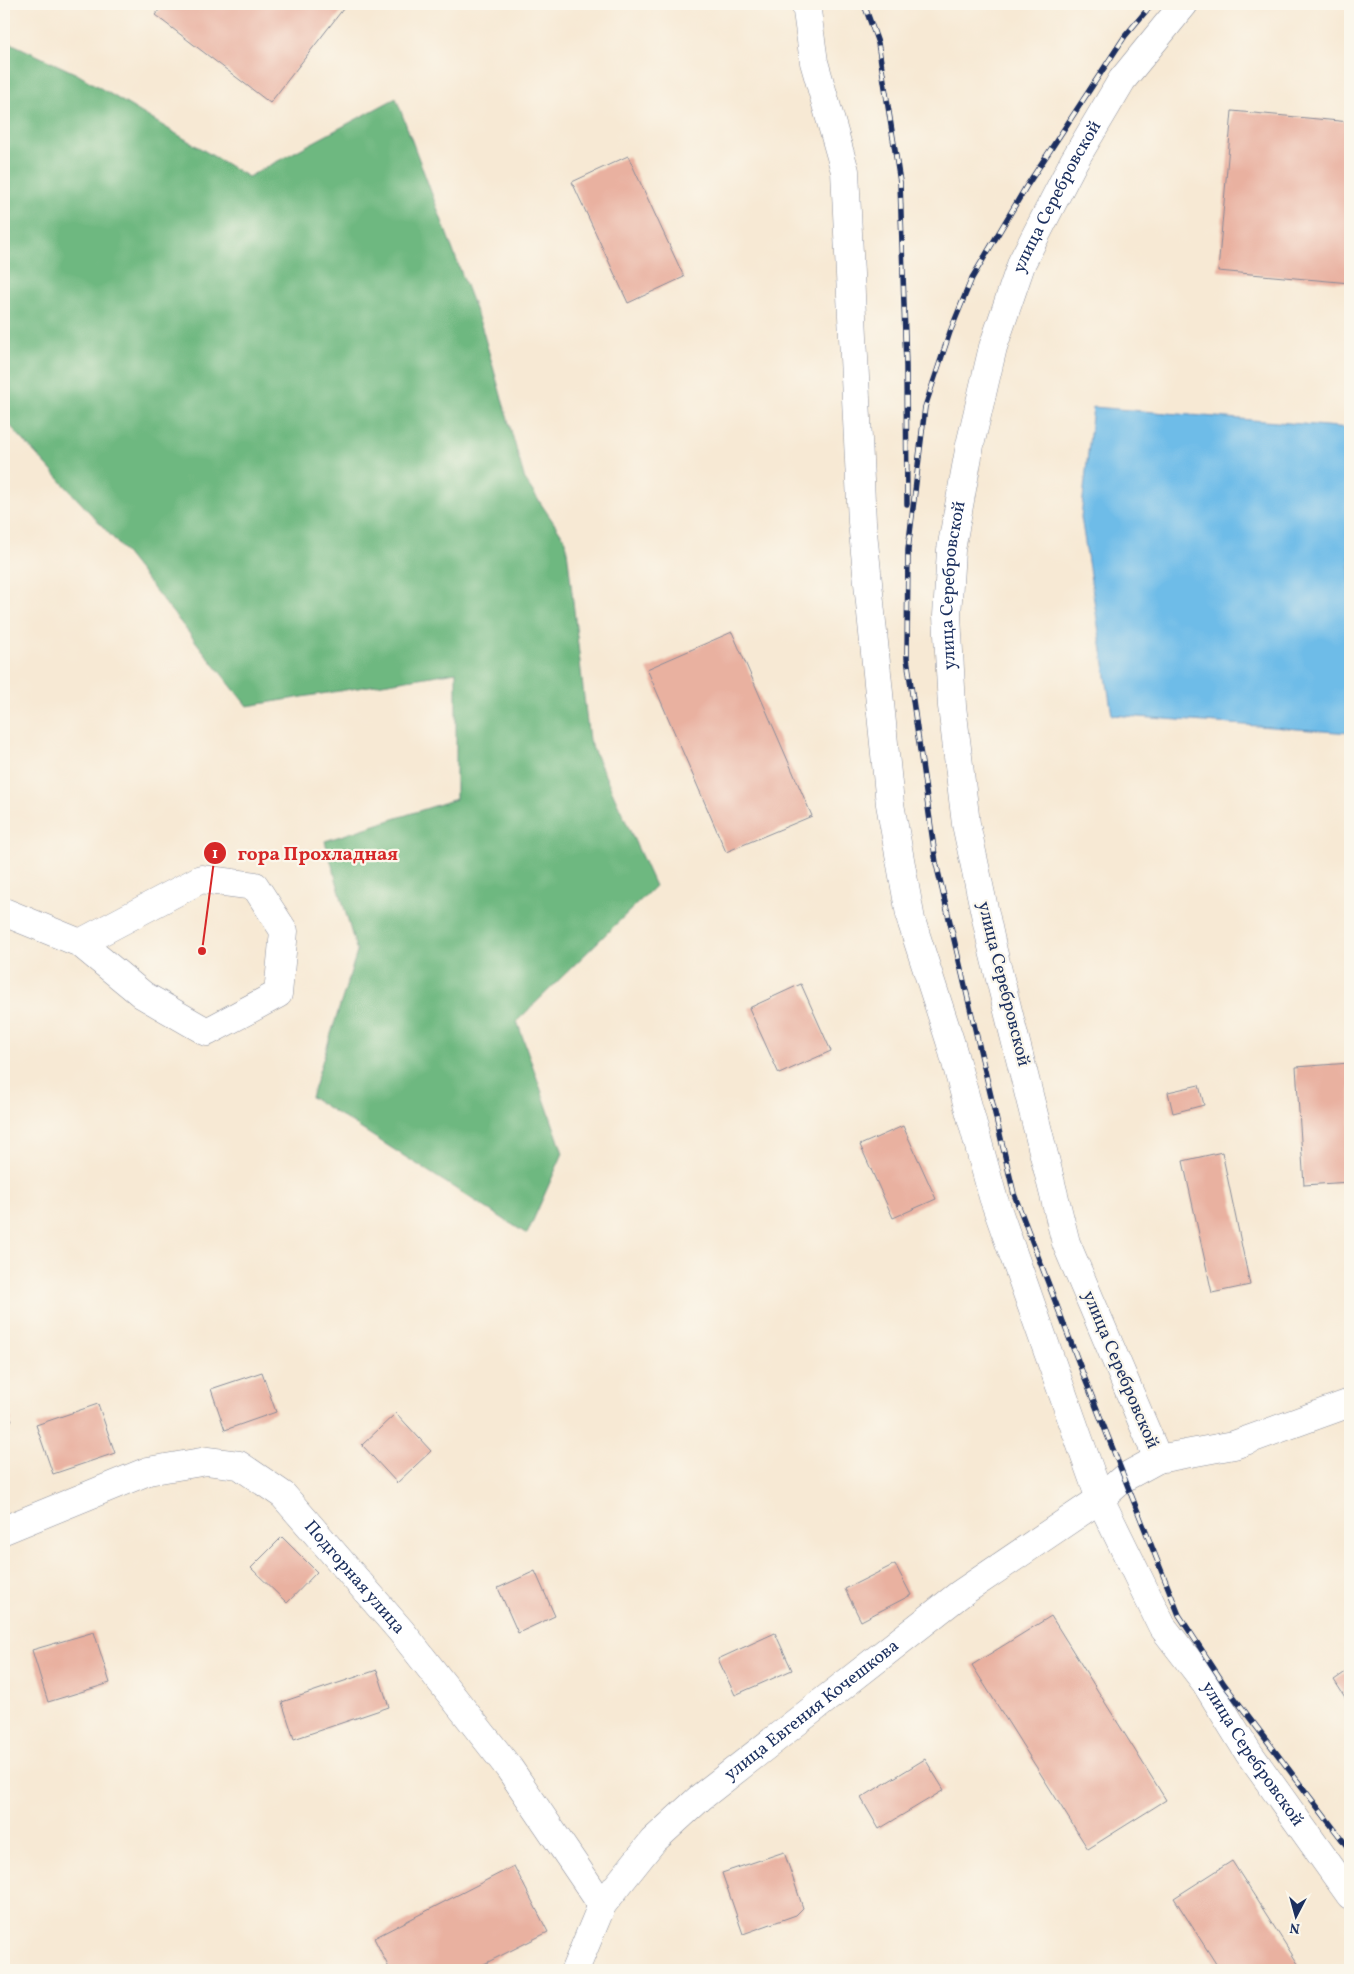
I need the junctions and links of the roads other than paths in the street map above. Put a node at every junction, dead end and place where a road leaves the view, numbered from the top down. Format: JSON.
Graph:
{"nodes":[{"id":1,"x":806,"y":4,"type":"edge"},
{"id":2,"x":1184,"y":4,"type":"edge"},
{"id":3,"x":4,"y":912,"type":"edge"},
{"id":4,"x":80,"y":943,"type":"junction"},
{"id":5,"x":1350,"y":1403,"type":"edge"},
{"id":6,"x":1158,"y":1459,"type":"junction"},
{"id":7,"x":1100,"y":1499,"type":"junction"},
{"id":8,"x":7,"y":1526,"type":"edge"},
{"id":9,"x":1350,"y":1896,"type":"edge"},
{"id":10,"x":602,"y":1905,"type":"junction"},
{"id":11,"x":575,"y":1970,"type":"edge"}],
"edges":[{"from":1,"to":7,"type":"street"},
{"from":2,"to":6,"type":"street","name":"улица Серебровской"},
{"from":3,"to":4,"type":"street"},
{"from":4,"to":4,"type":"street"},
{"from":5,"to":6,"type":"street"},
{"from":6,"to":7,"type":"street","name":"улица Серебровской"},
{"from":7,"to":9,"type":"street","name":"улица Серебровской"},
{"from":7,"to":10,"type":"street","name":"улица Евгения Кочешкова"},
{"from":8,"to":10,"type":"street","name":"Подгорная улица"},
{"from":10,"to":11,"type":"street","name":"улица Евгения Кочешкова"}]}
